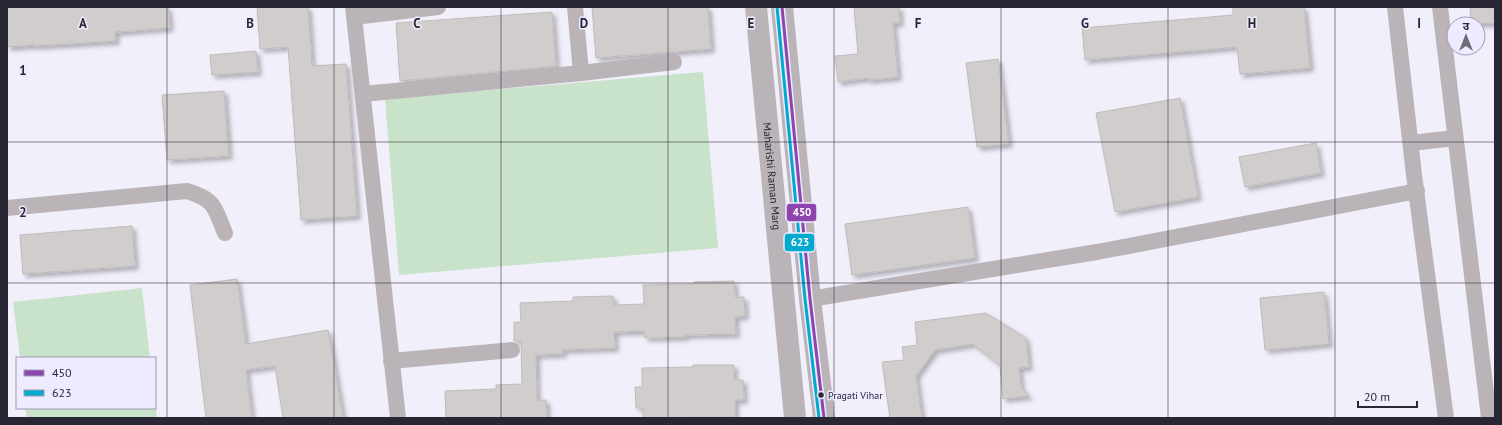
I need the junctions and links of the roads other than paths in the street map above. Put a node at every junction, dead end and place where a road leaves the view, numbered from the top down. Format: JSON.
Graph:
{"nodes":[{"id":1,"x":438,"y":7,"type":"edge"},
{"id":2,"x":575,"y":7,"type":"edge"},
{"id":3,"x":756,"y":7,"type":"edge"},
{"id":4,"x":782,"y":7,"type":"edge"},
{"id":5,"x":1395,"y":7,"type":"edge"},
{"id":6,"x":1440,"y":7,"type":"edge"},
{"id":7,"x":354,"y":12,"type":"edge"},
{"id":8,"x":674,"y":62,"type":"dead end"},
{"id":9,"x":581,"y":73,"type":"junction"},
{"id":10,"x":363,"y":94,"type":"junction"},
{"id":11,"x":1455,"y":138,"type":"junction"},
{"id":12,"x":1411,"y":143,"type":"junction"},
{"id":13,"x":1417,"y":191,"type":"junction"},
{"id":14,"x":7,"y":208,"type":"edge"},
{"id":15,"x":225,"y":233,"type":"dead end"},
{"id":16,"x":810,"y":300,"type":"junction"},
{"id":17,"x":512,"y":350,"type":"dead end"},
{"id":18,"x":391,"y":362,"type":"junction"},
{"id":19,"x":398,"y":418,"type":"edge"},
{"id":20,"x":794,"y":418,"type":"edge"},
{"id":21,"x":824,"y":418,"type":"edge"},
{"id":22,"x":1446,"y":418,"type":"edge"},
{"id":23,"x":1489,"y":418,"type":"edge"}],
"edges":[{"from":1,"to":7,"type":"street"},
{"from":2,"to":9,"type":"street"},
{"from":3,"to":20,"type":"main road","name":"Maharishi Raman Marg"},
{"from":4,"to":16,"type":"main road"},
{"from":5,"to":12,"type":"street"},
{"from":6,"to":11,"type":"street"},
{"from":7,"to":10,"type":"street"},
{"from":8,"to":9,"type":"street"},
{"from":9,"to":10,"type":"street"},
{"from":10,"to":18,"type":"street"},
{"from":11,"to":12,"type":"street"},
{"from":11,"to":23,"type":"street"},
{"from":12,"to":13,"type":"street"},
{"from":13,"to":16,"type":"street"},
{"from":13,"to":22,"type":"street"},
{"from":14,"to":15,"type":"street"},
{"from":16,"to":21,"type":"main road"},
{"from":17,"to":18,"type":"street"},
{"from":18,"to":19,"type":"street"}]}
